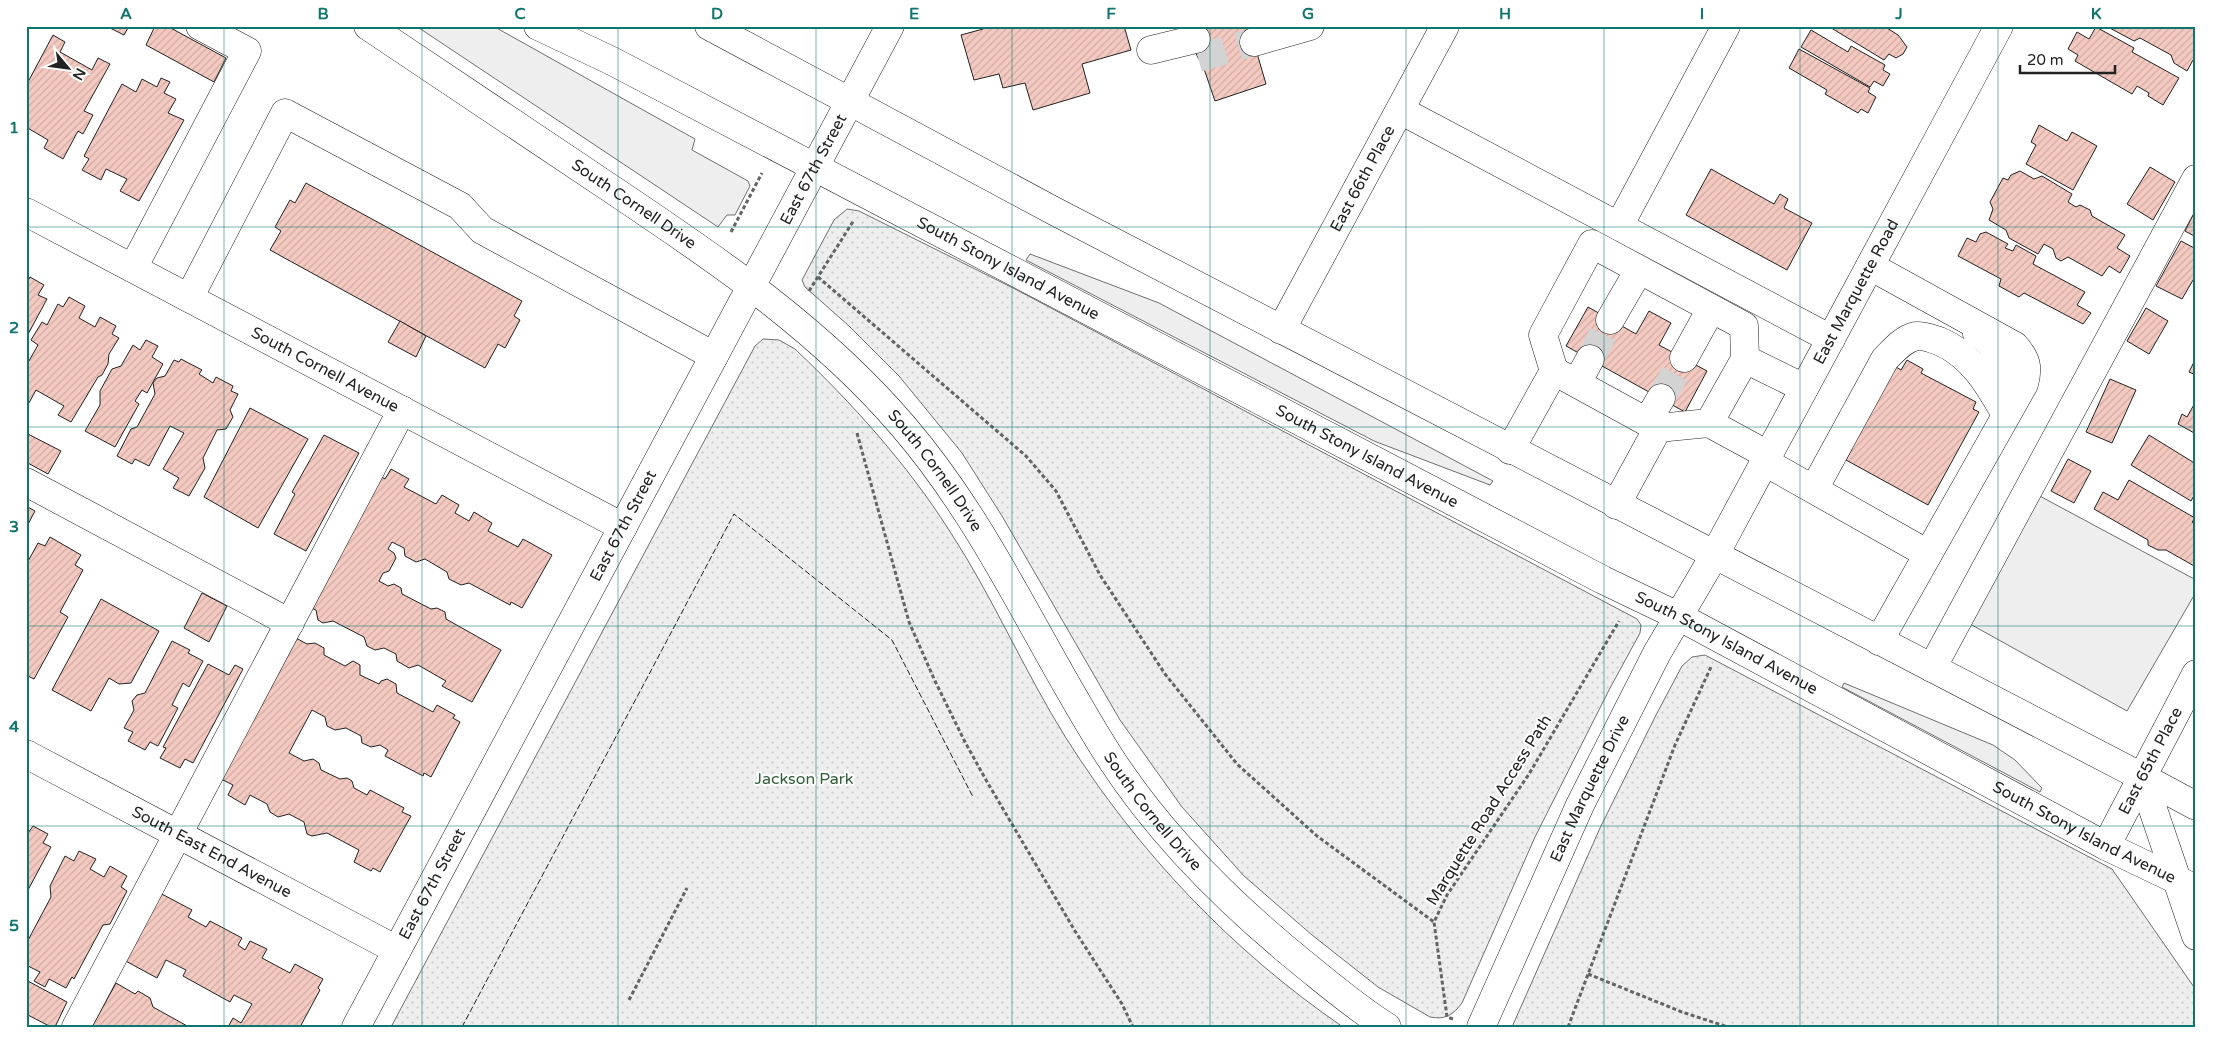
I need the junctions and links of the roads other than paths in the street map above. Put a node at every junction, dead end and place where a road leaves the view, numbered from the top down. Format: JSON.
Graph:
{"nodes":[{"id":1,"x":200,"y":26,"type":"edge"},
{"id":2,"x":368,"y":26,"type":"edge"},
{"id":3,"x":538,"y":26,"type":"edge"},
{"id":4,"x":709,"y":26,"type":"edge"},
{"id":5,"x":890,"y":26,"type":"edge"},
{"id":6,"x":1310,"y":26,"type":"edge"},
{"id":7,"x":1445,"y":26,"type":"edge"},
{"id":8,"x":1726,"y":26,"type":"edge"},
{"id":9,"x":1999,"y":26,"type":"edge"},
{"id":10,"x":1192,"y":41,"type":"tunnel mouth"},
{"id":11,"x":1254,"y":42,"type":"tunnel mouth"},
{"id":12,"x":1151,"y":51,"type":"dead end"},
{"id":13,"x":849,"y":102,"type":"junction"},
{"id":14,"x":1400,"y":110,"type":"junction"},
{"id":15,"x":815,"y":168,"type":"junction"},
{"id":16,"x":2196,"y":178,"type":"edge"},
{"id":17,"x":26,"y":212,"type":"edge"},
{"id":18,"x":1619,"y":226,"type":"junction"},
{"id":19,"x":1870,"y":266,"type":"junction"},
{"id":20,"x":133,"y":268,"type":"junction"},
{"id":21,"x":1639,"y":270,"type":"junction"},
{"id":22,"x":752,"y":286,"type":"junction"},
{"id":23,"x":189,"y":298,"type":"junction"},
{"id":24,"x":1711,"y":309,"type":"junction"},
{"id":25,"x":1610,"y":320,"type":"tunnel mouth"},
{"id":26,"x":1281,"y":330,"type":"junction"},
{"id":27,"x":1831,"y":338,"type":"junction"},
{"id":28,"x":714,"y":356,"type":"junction"},
{"id":29,"x":1684,"y":358,"type":"tunnel mouth"},
{"id":30,"x":1590,"y":359,"type":"tunnel mouth"},
{"id":31,"x":1745,"y":360,"type":"junction"},
{"id":32,"x":1566,"y":377,"type":"junction"},
{"id":33,"x":1804,"y":388,"type":"junction"},
{"id":34,"x":1661,"y":398,"type":"tunnel mouth"},
{"id":35,"x":2002,"y":408,"type":"junction"},
{"id":36,"x":402,"y":410,"type":"junction"},
{"id":37,"x":1709,"y":423,"type":"junction"},
{"id":38,"x":1652,"y":425,"type":"junction"},
{"id":39,"x":1510,"y":450,"type":"junction"},
{"id":40,"x":1766,"y":458,"type":"junction"},
{"id":41,"x":26,"y":482,"type":"edge"},
{"id":42,"x":1814,"y":489,"type":"junction"},
{"id":43,"x":1616,"y":505,"type":"junction"},
{"id":44,"x":623,"y":527,"type":"junction"},
{"id":45,"x":1928,"y":554,"type":"junction"},
{"id":46,"x":1714,"y":556,"type":"junction"},
{"id":47,"x":1678,"y":616,"type":"junction"},
{"id":48,"x":290,"y":623,"type":"junction"},
{"id":49,"x":1880,"y":641,"type":"junction"},
{"id":50,"x":1932,"y":668,"type":"junction"},
{"id":51,"x":2196,"y":674,"type":"edge"},
{"id":52,"x":26,"y":754,"type":"edge"},
{"id":53,"x":2142,"y":777,"type":"junction"},
{"id":54,"x":2196,"y":806,"type":"edge"},
{"id":55,"x":178,"y":834,"type":"junction"},
{"id":56,"x":2106,"y":846,"type":"junction"},
{"id":57,"x":2187,"y":884,"type":"edge"},
{"id":58,"x":2196,"y":936,"type":"edge"},
{"id":59,"x":397,"y":950,"type":"junction"},
{"id":60,"x":76,"y":1027,"type":"edge"},
{"id":61,"x":356,"y":1027,"type":"edge"},
{"id":62,"x":1386,"y":1027,"type":"edge"},
{"id":63,"x":1481,"y":1027,"type":"edge"}],
"edges":[{"from":1,"to":20,"type":"main road"},
{"from":2,"to":22,"type":"main road","name":"South Cornell Drive"},
{"from":3,"to":15,"type":"main road","name":"South Stony Island Avenue"},
{"from":4,"to":13,"type":"main road"},
{"from":5,"to":13,"type":"main road","name":"East 67th Street"},
{"from":6,"to":11,"type":"main road"},
{"from":7,"to":14,"type":"main road","name":"East 66th Place"},
{"from":8,"to":18,"type":"main road"},
{"from":9,"to":19,"type":"main road","name":"East Marquette Road"},
{"from":10,"to":12,"type":"main road"},
{"from":13,"to":15,"type":"main road","name":"East 67th Street"},
{"from":13,"to":26,"type":"main road"},
{"from":14,"to":18,"type":"main road"},
{"from":14,"to":26,"type":"main road","name":"East 66th Place"},
{"from":15,"to":22,"type":"main road","name":"East 67th Street"},
{"from":15,"to":47,"type":"main road","name":"South Stony Island Avenue"},
{"from":16,"to":50,"type":"main road"},
{"from":17,"to":20,"type":"main road","name":"South Cornell Avenue"},
{"from":18,"to":27,"type":"main road"},
{"from":19,"to":27,"type":"main road","name":"East Marquette Road"},
{"from":19,"to":35,"type":"main road"},
{"from":20,"to":23,"type":"main road","name":"South Cornell Avenue"},
{"from":21,"to":24,"type":"main road"},
{"from":21,"to":25,"type":"main road"},
{"from":21,"to":32,"type":"main road"},
{"from":22,"to":28,"type":"main road","name":"East 67th Street"},
{"from":22,"to":62,"type":"main road","name":"South Cornell Drive"},
{"from":23,"to":28,"type":"main road"},
{"from":23,"to":36,"type":"main road","name":"South Cornell Avenue"},
{"from":24,"to":29,"type":"main road"},
{"from":24,"to":31,"type":"main road"},
{"from":26,"to":39,"type":"main road"},
{"from":27,"to":33,"type":"main road","name":"East Marquette Road"},
{"from":28,"to":44,"type":"main road","name":"East 67th Street"},
{"from":30,"to":32,"type":"main road"},
{"from":31,"to":33,"type":"main road"},
{"from":31,"to":37,"type":"main road"},
{"from":32,"to":38,"type":"main road"},
{"from":32,"to":39,"type":"main road"},
{"from":33,"to":40,"type":"main road","name":"East Marquette Road"},
{"from":34,"to":38,"type":"main road"},
{"from":35,"to":42,"type":"main road"},
{"from":35,"to":45,"type":"main road"},
{"from":36,"to":44,"type":"main road","name":"South Cornell Avenue"},
{"from":36,"to":48,"type":"main road"},
{"from":37,"to":38,"type":"main road"},
{"from":37,"to":40,"type":"main road"},
{"from":38,"to":43,"type":"main road"},
{"from":39,"to":43,"type":"main road"},
{"from":40,"to":42,"type":"main road"},
{"from":40,"to":46,"type":"main road","name":"East Marquette Road"},
{"from":41,"to":48,"type":"main road"},
{"from":42,"to":45,"type":"main road"},
{"from":43,"to":46,"type":"main road"},
{"from":44,"to":59,"type":"main road","name":"East 67th Street"},
{"from":45,"to":49,"type":"main road"},
{"from":46,"to":47,"type":"main road","name":"East Marquette Drive"},
{"from":46,"to":49,"type":"main road"},
{"from":47,"to":56,"type":"main road","name":"South Stony Island Avenue"},
{"from":47,"to":63,"type":"main road","name":"East Marquette Drive"},
{"from":48,"to":55,"type":"main road"},
{"from":49,"to":50,"type":"main road"},
{"from":50,"to":53,"type":"main road"},
{"from":51,"to":53,"type":"main road","name":"East 65th Place"},
{"from":52,"to":55,"type":"main road","name":"South East End Avenue"},
{"from":53,"to":54,"type":"main road"},
{"from":53,"to":56,"type":"main road","name":"East 65th Place"},
{"from":53,"to":57,"type":"main road"},
{"from":55,"to":59,"type":"main road","name":"South East End Avenue"},
{"from":55,"to":60,"type":"main road"},
{"from":56,"to":57,"type":"main road","name":"South Stony Island Avenue"},
{"from":57,"to":58,"type":"main road"},
{"from":59,"to":61,"type":"main road","name":"East 67th Street"}]}
